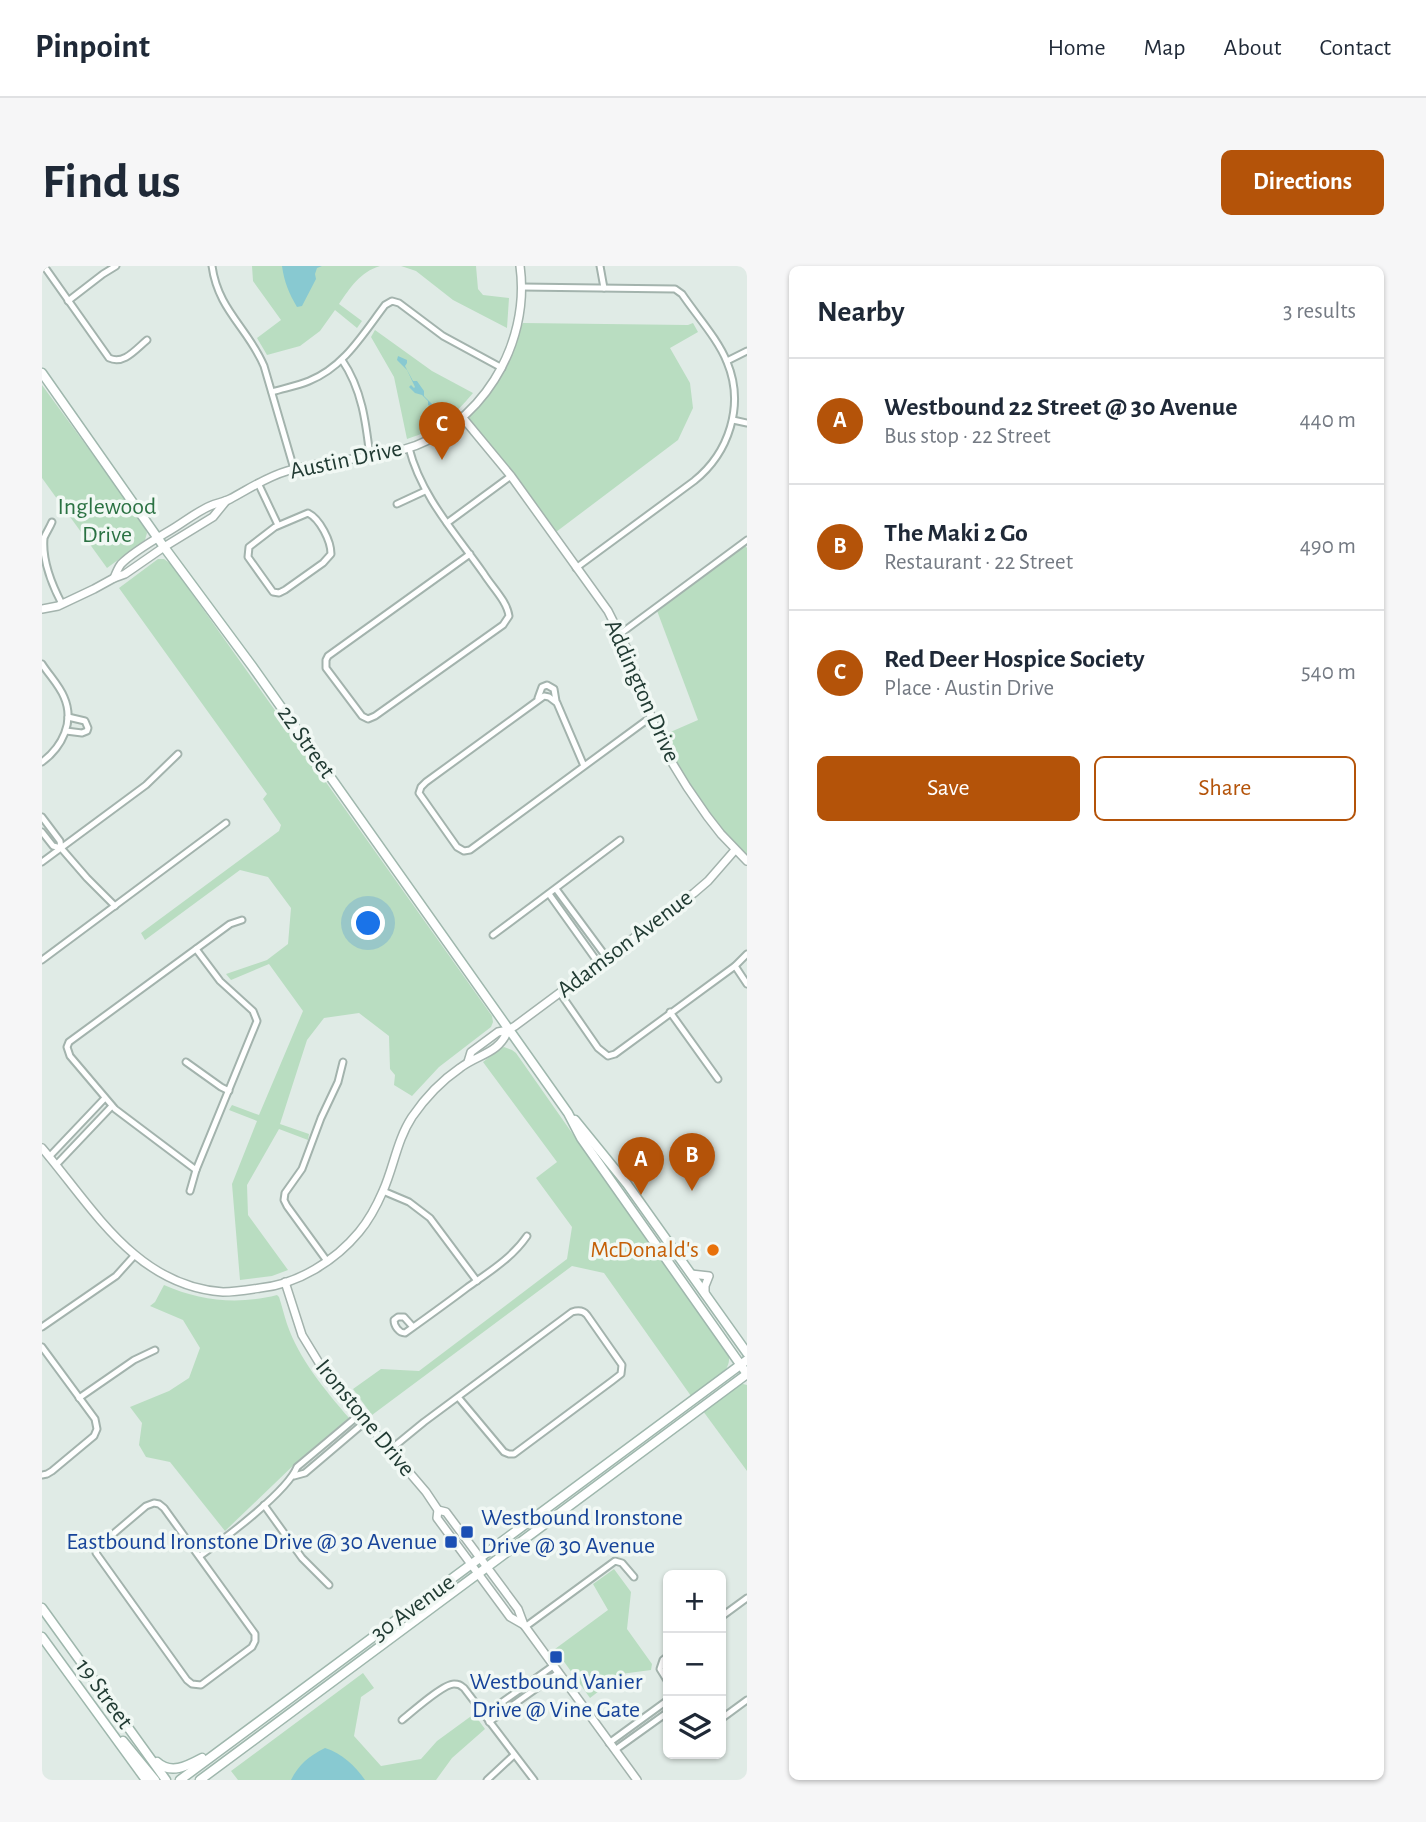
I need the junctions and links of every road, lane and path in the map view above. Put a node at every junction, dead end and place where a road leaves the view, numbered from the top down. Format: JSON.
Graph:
{"nodes":[{"id":1,"x":44,"y":266,"type":"edge"},
{"id":2,"x":116,"y":266,"type":"edge"},
{"id":3,"x":212,"y":266,"type":"edge"},
{"id":4,"x":520,"y":266,"type":"edge"},
{"id":5,"x":600,"y":266,"type":"edge"},
{"id":6,"x":522,"y":287,"type":"junction"},
{"id":7,"x":604,"y":288,"type":"junction"},
{"id":8,"x":68,"y":301,"type":"junction"},
{"id":9,"x":147,"y":340,"type":"dead end"},
{"id":10,"x":747,"y":351,"type":"edge"},
{"id":11,"x":342,"y":360,"type":"junction"},
{"id":12,"x":727,"y":361,"type":"junction"},
{"id":13,"x":502,"y":368,"type":"junction"},
{"id":14,"x":42,"y":373,"type":"edge"},
{"id":15,"x":272,"y":392,"type":"junction"},
{"id":16,"x":463,"y":418,"type":"junction"},
{"id":17,"x":733,"y":419,"type":"junction"},
{"id":18,"x":747,"y":423,"type":"edge"},
{"id":19,"x":409,"y":448,"type":"junction"},
{"id":20,"x":370,"y":457,"type":"junction"},
{"id":21,"x":294,"y":469,"type":"junction"},
{"id":22,"x":511,"y":477,"type":"junction"},
{"id":23,"x":258,"y":483,"type":"junction"},
{"id":24,"x":425,"y":491,"type":"junction"},
{"id":25,"x":227,"y":500,"type":"junction"},
{"id":26,"x":397,"y":504,"type":"dead end"},
{"id":27,"x":52,"y":522,"type":"dead end"},
{"id":28,"x":447,"y":523,"type":"junction"},
{"id":29,"x":278,"y":525,"type":"junction"},
{"id":30,"x":158,"y":538,"type":"junction"},
{"id":31,"x":747,"y":540,"type":"edge"},
{"id":32,"x":164,"y":547,"type":"junction"},
{"id":33,"x":470,"y":554,"type":"junction"},
{"id":34,"x":576,"y":568,"type":"junction"},
{"id":35,"x":114,"y":578,"type":"junction"},
{"id":36,"x":62,"y":604,"type":"junction"},
{"id":37,"x":42,"y":609,"type":"edge"},
{"id":38,"x":620,"y":634,"type":"junction"},
{"id":39,"x":42,"y":664,"type":"edge"},
{"id":40,"x":538,"y":700,"type":"junction"},
{"id":41,"x":556,"y":701,"type":"junction"},
{"id":42,"x":651,"y":717,"type":"junction"},
{"id":43,"x":68,"y":718,"type":"junction"},
{"id":44,"x":66,"y":731,"type":"junction"},
{"id":45,"x":178,"y":754,"type":"dead end"},
{"id":46,"x":42,"y":762,"type":"edge"},
{"id":47,"x":584,"y":766,"type":"junction"},
{"id":48,"x":42,"y":817,"type":"edge"},
{"id":49,"x":226,"y":822,"type":"dead end"},
{"id":50,"x":42,"y":832,"type":"edge"},
{"id":51,"x":620,"y":841,"type":"dead end"},
{"id":52,"x":61,"y":848,"type":"junction"},
{"id":53,"x":735,"y":850,"type":"junction"},
{"id":54,"x":747,"y":861,"type":"edge"},
{"id":55,"x":42,"y":862,"type":"edge"},
{"id":56,"x":556,"y":889,"type":"junction"},
{"id":57,"x":548,"y":894,"type":"junction"},
{"id":58,"x":115,"y":906,"type":"junction"},
{"id":59,"x":242,"y":920,"type":"dead end"},
{"id":60,"x":493,"y":935,"type":"dead end"},
{"id":61,"x":196,"y":948,"type":"junction"},
{"id":62,"x":747,"y":954,"type":"edge"},
{"id":63,"x":607,"y":958,"type":"junction"},
{"id":64,"x":42,"y":960,"type":"edge"},
{"id":65,"x":599,"y":964,"type":"junction"},
{"id":66,"x":735,"y":966,"type":"junction"},
{"id":67,"x":747,"y":984,"type":"edge"},
{"id":68,"x":560,"y":993,"type":"junction"},
{"id":69,"x":670,"y":1012,"type":"junction"},
{"id":70,"x":508,"y":1030,"type":"junction"},
{"id":71,"x":186,"y":1062,"type":"dead end"},
{"id":72,"x":343,"y":1062,"type":"dead end"},
{"id":73,"x":718,"y":1079,"type":"dead end"},
{"id":74,"x":229,"y":1091,"type":"junction"},
{"id":75,"x":105,"y":1098,"type":"junction"},
{"id":76,"x":112,"y":1105,"type":"junction"},
{"id":77,"x":568,"y":1113,"type":"junction"},
{"id":78,"x":42,"y":1148,"type":"edge"},
{"id":79,"x":49,"y":1157,"type":"junction"},
{"id":80,"x":56,"y":1165,"type":"junction"},
{"id":81,"x":196,"y":1170,"type":"junction"},
{"id":82,"x":190,"y":1191,"type":"dead end"},
{"id":83,"x":383,"y":1191,"type":"junction"},
{"id":84,"x":527,"y":1236,"type":"dead end"},
{"id":85,"x":134,"y":1256,"type":"junction"},
{"id":86,"x":327,"y":1261,"type":"junction"},
{"id":87,"x":691,"y":1274,"type":"junction"},
{"id":88,"x":477,"y":1281,"type":"junction"},
{"id":89,"x":285,"y":1283,"type":"junction"},
{"id":90,"x":705,"y":1294,"type":"junction"},
{"id":91,"x":42,"y":1327,"type":"edge"},
{"id":92,"x":413,"y":1327,"type":"dead end"},
{"id":93,"x":730,"y":1329,"type":"junction"},
{"id":94,"x":747,"y":1341,"type":"edge"},
{"id":95,"x":42,"y":1347,"type":"edge"},
{"id":96,"x":155,"y":1350,"type":"dead end"},
{"id":97,"x":747,"y":1353,"type":"edge"},
{"id":98,"x":744,"y":1362,"type":"edge"},
{"id":99,"x":747,"y":1374,"type":"edge"},
{"id":100,"x":458,"y":1397,"type":"junction"},
{"id":101,"x":79,"y":1398,"type":"junction"},
{"id":102,"x":359,"y":1415,"type":"junction"},
{"id":103,"x":365,"y":1422,"type":"junction"},
{"id":104,"x":391,"y":1450,"type":"junction"},
{"id":105,"x":42,"y":1475,"type":"edge"},
{"id":106,"x":294,"y":1476,"type":"junction"},
{"id":107,"x":264,"y":1505,"type":"junction"},
{"id":108,"x":438,"y":1510,"type":"junction"},
{"id":109,"x":200,"y":1556,"type":"junction"},
{"id":110,"x":480,"y":1558,"type":"junction"},
{"id":111,"x":471,"y":1564,"type":"junction"},
{"id":112,"x":487,"y":1567,"type":"junction"},
{"id":113,"x":478,"y":1574,"type":"junction"},
{"id":114,"x":634,"y":1577,"type":"dead end"},
{"id":115,"x":329,"y":1585,"type":"dead end"},
{"id":116,"x":747,"y":1598,"type":"edge"},
{"id":117,"x":42,"y":1608,"type":"edge"},
{"id":118,"x":726,"y":1613,"type":"edge"},
{"id":119,"x":524,"y":1626,"type":"junction"},
{"id":120,"x":42,"y":1637,"type":"edge"},
{"id":121,"x":48,"y":1645,"type":"junction"},
{"id":122,"x":555,"y":1669,"type":"junction"},
{"id":123,"x":517,"y":1692,"type":"junction"},
{"id":124,"x":523,"y":1698,"type":"junction"},
{"id":125,"x":747,"y":1700,"type":"edge"},
{"id":126,"x":663,"y":1704,"type":"edge"},
{"id":127,"x":484,"y":1715,"type":"junction"},
{"id":128,"x":726,"y":1715,"type":"edge"},
{"id":129,"x":663,"y":1716,"type":"edge"},
{"id":130,"x":643,"y":1718,"type":"junction"},
{"id":131,"x":402,"y":1720,"type":"dead end"},
{"id":132,"x":489,"y":1722,"type":"junction"},
{"id":133,"x":649,"y":1726,"type":"junction"},
{"id":134,"x":136,"y":1739,"type":"junction"},
{"id":135,"x":225,"y":1746,"type":"junction"},
{"id":136,"x":612,"y":1746,"type":"junction"},
{"id":137,"x":514,"y":1755,"type":"junction"},
{"id":138,"x":146,"y":1780,"type":"edge"},
{"id":139,"x":155,"y":1780,"type":"edge"},
{"id":140,"x":166,"y":1780,"type":"edge"},
{"id":141,"x":180,"y":1780,"type":"edge"},
{"id":142,"x":201,"y":1780,"type":"edge"},
{"id":143,"x":487,"y":1780,"type":"edge"},
{"id":144,"x":534,"y":1780,"type":"edge"},
{"id":145,"x":637,"y":1780,"type":"edge"}],
"edges":[{"from":1,"to":8,"type":"street"},
{"from":2,"to":8,"type":"street"},
{"from":3,"to":15,"type":"street"},
{"from":4,"to":6,"type":"street","name":"Austin Drive"},
{"from":5,"to":7,"type":"street"},
{"from":6,"to":7,"type":"street"},
{"from":6,"to":13,"type":"street","name":"Austin Drive"},
{"from":7,"to":12,"type":"street"},
{"from":8,"to":9,"type":"street"},
{"from":10,"to":12,"type":"street"},
{"from":11,"to":13,"type":"street"},
{"from":11,"to":15,"type":"street"},
{"from":11,"to":20,"type":"street"},
{"from":12,"to":17,"type":"street"},
{"from":13,"to":16,"type":"street","name":"Austin Drive"},
{"from":14,"to":30,"type":"main road","name":"22 Street"},
{"from":15,"to":21,"type":"street"},
{"from":16,"to":19,"type":"street","name":"Austin Drive"},
{"from":16,"to":22,"type":"street","name":"Addington Drive"},
{"from":17,"to":18,"type":"street"},
{"from":17,"to":34,"type":"street"},
{"from":19,"to":20,"type":"street","name":"Austin Drive"},
{"from":19,"to":24,"type":"street"},
{"from":20,"to":21,"type":"street","name":"Austin Drive"},
{"from":21,"to":23,"type":"street","name":"Austin Drive"},
{"from":22,"to":28,"type":"street"},
{"from":22,"to":34,"type":"street","name":"Addington Drive"},
{"from":23,"to":25,"type":"street","name":"Austin Drive"},
{"from":23,"to":29,"type":"street"},
{"from":24,"to":26,"type":"street"},
{"from":24,"to":28,"type":"street"},
{"from":25,"to":30,"type":"street","name":"Austin Drive"},
{"from":25,"to":32,"type":"street","name":"Austin Drive"},
{"from":27,"to":36,"type":"street"},
{"from":28,"to":33,"type":"street"},
{"from":29,"to":29,"type":"street"},
{"from":30,"to":32,"type":"main road","name":"22 Street"},
{"from":30,"to":35,"type":"street"},
{"from":31,"to":38,"type":"street"},
{"from":32,"to":35,"type":"street"},
{"from":32,"to":70,"type":"main road","name":"22 Street"},
{"from":33,"to":33,"type":"street"},
{"from":34,"to":38,"type":"street","name":"Addington Drive"},
{"from":35,"to":36,"type":"street"},
{"from":36,"to":37,"type":"street"},
{"from":38,"to":42,"type":"street","name":"Addington Drive"},
{"from":39,"to":43,"type":"street"},
{"from":40,"to":41,"type":"street"},
{"from":40,"to":41,"type":"street"},
{"from":40,"to":47,"type":"street"},
{"from":41,"to":47,"type":"street"},
{"from":42,"to":47,"type":"street"},
{"from":42,"to":53,"type":"street","name":"Addington Drive"},
{"from":43,"to":44,"type":"street"},
{"from":43,"to":44,"type":"street"},
{"from":44,"to":46,"type":"street"},
{"from":45,"to":52,"type":"street"},
{"from":48,"to":52,"type":"street"},
{"from":49,"to":58,"type":"street"},
{"from":50,"to":52,"type":"street"},
{"from":51,"to":56,"type":"street"},
{"from":52,"to":55,"type":"street"},
{"from":52,"to":58,"type":"street"},
{"from":53,"to":54,"type":"street","name":"Addington Drive"},
{"from":53,"to":63,"type":"street","name":"Adamson Avenue"},
{"from":56,"to":57,"type":"street"},
{"from":56,"to":63,"type":"street"},
{"from":57,"to":60,"type":"street"},
{"from":57,"to":65,"type":"street"},
{"from":58,"to":64,"type":"street"},
{"from":59,"to":61,"type":"street"},
{"from":61,"to":74,"type":"street"},
{"from":61,"to":75,"type":"street"},
{"from":62,"to":66,"type":"street"},
{"from":63,"to":65,"type":"street","name":"Adamson Avenue"},
{"from":65,"to":68,"type":"street","name":"Adamson Avenue"},
{"from":66,"to":67,"type":"street"},
{"from":66,"to":69,"type":"street"},
{"from":68,"to":69,"type":"street"},
{"from":68,"to":70,"type":"street","name":"Adamson Avenue"},
{"from":69,"to":73,"type":"street"},
{"from":70,"to":77,"type":"main road","name":"22 Street"},
{"from":70,"to":83,"type":"street"},
{"from":71,"to":74,"type":"street"},
{"from":72,"to":86,"type":"street"},
{"from":74,"to":81,"type":"street"},
{"from":75,"to":76,"type":"street"},
{"from":75,"to":79,"type":"street"},
{"from":76,"to":80,"type":"street"},
{"from":76,"to":81,"type":"street"},
{"from":77,"to":87,"type":"main road","name":"22 Street"},
{"from":77,"to":98,"type":"main road","name":"22 Street"},
{"from":78,"to":79,"type":"street"},
{"from":79,"to":80,"type":"street"},
{"from":80,"to":85,"type":"street"},
{"from":81,"to":82,"type":"street"},
{"from":83,"to":86,"type":"street"},
{"from":83,"to":88,"type":"street"},
{"from":84,"to":88,"type":"street"},
{"from":85,"to":89,"type":"street"},
{"from":85,"to":91,"type":"street"},
{"from":86,"to":89,"type":"street"},
{"from":87,"to":90,"type":"main road","name":"22 Street"},
{"from":87,"to":90,"type":"street"},
{"from":88,"to":92,"type":"street"},
{"from":89,"to":102,"type":"street","name":"Ironstone Drive"},
{"from":90,"to":93,"type":"main road","name":"22 Street"},
{"from":93,"to":94,"type":"main road"},
{"from":93,"to":97,"type":"main road","name":"22 Street"},
{"from":95,"to":101,"type":"street"},
{"from":96,"to":101,"type":"street"},
{"from":98,"to":99,"type":"main road","name":"22 Street"},
{"from":98,"to":110,"type":"main road","name":"30 Avenue"},
{"from":99,"to":112,"type":"main road","name":"30 Avenue"},
{"from":100,"to":100,"type":"street"},
{"from":100,"to":104,"type":"street"},
{"from":101,"to":105,"type":"street"},
{"from":102,"to":103,"type":"street","name":"Ironstone Drive"},
{"from":102,"to":106,"type":"street"},
{"from":103,"to":104,"type":"street","name":"Ironstone Drive"},
{"from":103,"to":106,"type":"street"},
{"from":104,"to":108,"type":"street","name":"Ironstone Drive"},
{"from":106,"to":107,"type":"street"},
{"from":107,"to":109,"type":"street"},
{"from":107,"to":115,"type":"street"},
{"from":108,"to":110,"type":"street","name":"Ironstone Drive"},
{"from":108,"to":111,"type":"street","name":"Ironstone Drive"},
{"from":109,"to":109,"type":"street"},
{"from":110,"to":111,"type":"main road","name":"30 Avenue"},
{"from":110,"to":112,"type":"street","name":"Ironstone Drive"},
{"from":111,"to":113,"type":"street","name":"Ironstone Drive"},
{"from":111,"to":135,"type":"main road","name":"30 Avenue"},
{"from":112,"to":113,"type":"main road","name":"30 Avenue"},
{"from":112,"to":119,"type":"street","name":"Ironstone Drive"},
{"from":113,"to":119,"type":"street","name":"Ironstone Drive"},
{"from":113,"to":142,"type":"main road","name":"30 Avenue"},
{"from":114,"to":119,"type":"street"},
{"from":116,"to":118,"type":"street"},
{"from":117,"to":134,"type":"main road","name":"19 Street"},
{"from":119,"to":122,"type":"street"},
{"from":120,"to":121,"type":"main road","name":"19 Street"},
{"from":121,"to":138,"type":"main road","name":"19 Street"},
{"from":121,"to":139,"type":"main road"},
{"from":122,"to":123,"type":"street"},
{"from":122,"to":124,"type":"street"},
{"from":122,"to":136,"type":"street"},
{"from":123,"to":124,"type":"street"},
{"from":123,"to":127,"type":"street"},
{"from":124,"to":132,"type":"street"},
{"from":125,"to":128,"type":"street"},
{"from":126,"to":130,"type":"street"},
{"from":127,"to":131,"type":"street"},
{"from":127,"to":132,"type":"street"},
{"from":129,"to":133,"type":"street"},
{"from":130,"to":133,"type":"street"},
{"from":130,"to":136,"type":"street"},
{"from":132,"to":137,"type":"street"},
{"from":133,"to":136,"type":"street"},
{"from":134,"to":135,"type":"main road"},
{"from":134,"to":140,"type":"main road","name":"19 Street"},
{"from":135,"to":141,"type":"main road","name":"30 Avenue"},
{"from":136,"to":145,"type":"street"},
{"from":137,"to":143,"type":"street"},
{"from":137,"to":144,"type":"street"}]}
